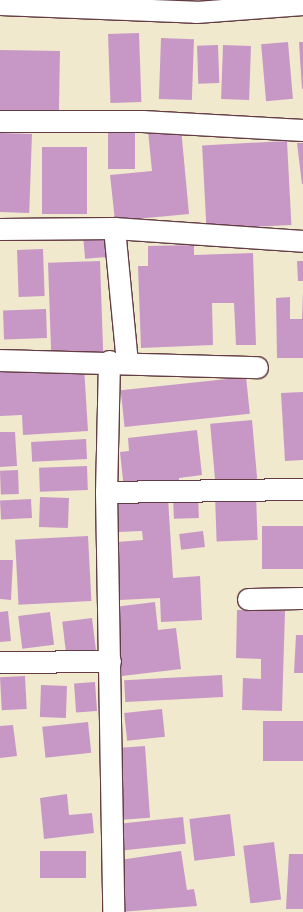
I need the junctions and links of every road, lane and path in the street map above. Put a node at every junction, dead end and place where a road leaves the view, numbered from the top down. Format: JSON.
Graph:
{"nodes":[{"id":1,"x":303,"y":0,"type":"edge"},
{"id":2,"x":0,"y":4,"type":"edge"},
{"id":3,"x":114,"y":4,"type":"edge"},
{"id":4,"x":303,"y":4,"type":"edge"},
{"id":5,"x":0,"y":121,"type":"edge"},
{"id":6,"x":303,"y":130,"type":"edge"},
{"id":7,"x":114,"y":228,"type":"junction"},
{"id":8,"x":0,"y":229,"type":"edge"},
{"id":9,"x":303,"y":241,"type":"edge"},
{"id":10,"x":0,"y":360,"type":"edge"},
{"id":11,"x":118,"y":361,"type":"junction"},
{"id":12,"x":257,"y":367,"type":"dead end"},
{"id":13,"x":303,"y":489,"type":"edge"},
{"id":14,"x":106,"y":492,"type":"junction"},
{"id":15,"x":303,"y":598,"type":"edge"},
{"id":16,"x":248,"y":599,"type":"dead end"},
{"id":17,"x":110,"y":661,"type":"junction"},
{"id":18,"x":0,"y":662,"type":"edge"},
{"id":19,"x":113,"y":912,"type":"edge"}],
"edges":[{"from":1,"to":4,"type":"street"},
{"from":2,"to":3,"type":"street"},
{"from":3,"to":4,"type":"street"},
{"from":5,"to":6,"type":"street"},
{"from":7,"to":8,"type":"street"},
{"from":7,"to":9,"type":"street"},
{"from":7,"to":11,"type":"street"},
{"from":10,"to":11,"type":"street"},
{"from":11,"to":12,"type":"street"},
{"from":11,"to":14,"type":"street"},
{"from":13,"to":14,"type":"street"},
{"from":14,"to":17,"type":"street"},
{"from":15,"to":16,"type":"street"},
{"from":17,"to":18,"type":"street"},
{"from":17,"to":19,"type":"street"}]}
